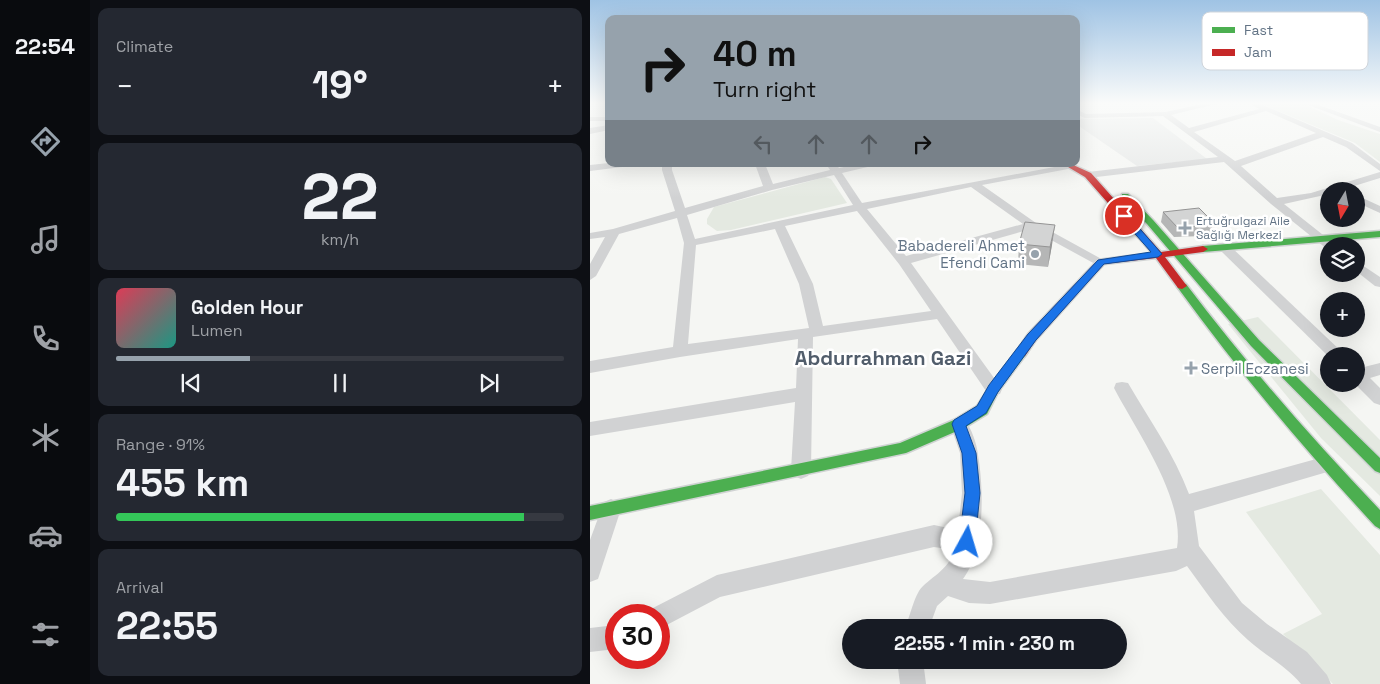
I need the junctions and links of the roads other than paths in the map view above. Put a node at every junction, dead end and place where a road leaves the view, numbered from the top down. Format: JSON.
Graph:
{"nodes":[{"id":1,"x":1193,"y":135,"type":"edge"},
{"id":2,"x":1319,"y":135,"type":"edge"},
{"id":3,"x":1324,"y":135,"type":"edge"},
{"id":4,"x":1080,"y":159,"type":"edge"},
{"id":5,"x":1230,"y":162,"type":"junction"},
{"id":6,"x":604,"y":166,"type":"edge"},
{"id":7,"x":668,"y":167,"type":"edge"},
{"id":8,"x":761,"y":167,"type":"edge"},
{"id":9,"x":833,"y":167,"type":"edge"},
{"id":10,"x":1057,"y":167,"type":"edge"},
{"id":11,"x":1071,"y":167,"type":"edge"},
{"id":12,"x":590,"y":168,"type":"edge"},
{"id":13,"x":1380,"y":168,"type":"edge"},
{"id":14,"x":1380,"y":174,"type":"edge"},
{"id":15,"x":1088,"y":175,"type":"junction"},
{"id":16,"x":1110,"y":181,"type":"junction"},
{"id":17,"x":1360,"y":182,"type":"edge"},
{"id":18,"x":972,"y":184,"type":"junction"},
{"id":19,"x":769,"y":188,"type":"junction"},
{"id":20,"x":1320,"y":194,"type":"edge"},
{"id":21,"x":1275,"y":202,"type":"junction"},
{"id":22,"x":1365,"y":202,"type":"edge"},
{"id":23,"x":859,"y":206,"type":"junction"},
{"id":24,"x":1380,"y":210,"type":"edge"},
{"id":25,"x":681,"y":213,"type":"junction"},
{"id":26,"x":779,"y":225,"type":"junction"},
{"id":27,"x":1032,"y":225,"type":"junction"},
{"id":28,"x":614,"y":232,"type":"junction"},
{"id":29,"x":1380,"y":234,"type":"edge"},
{"id":30,"x":590,"y":236,"type":"edge"},
{"id":31,"x":1335,"y":237,"type":"edge"},
{"id":32,"x":1320,"y":238,"type":"joint"},
{"id":33,"x":690,"y":243,"type":"junction"},
{"id":34,"x":1225,"y":248,"type":"junction"},
{"id":35,"x":1174,"y":252,"type":"junction"},
{"id":36,"x":1158,"y":254,"type":"junction"},
{"id":37,"x":903,"y":261,"type":"junction"},
{"id":38,"x":1101,"y":262,"type":"junction"},
{"id":39,"x":1365,"y":272,"type":"edge"},
{"id":40,"x":590,"y":276,"type":"edge"},
{"id":41,"x":1380,"y":283,"type":"edge"},
{"id":42,"x":941,"y":314,"type":"junction"},
{"id":43,"x":811,"y":332,"type":"junction"},
{"id":44,"x":1328,"y":347,"type":"edge"},
{"id":45,"x":680,"y":351,"type":"junction"},
{"id":46,"x":590,"y":367,"type":"edge"},
{"id":47,"x":1380,"y":369,"type":"edge"},
{"id":48,"x":1365,"y":373,"type":"edge"},
{"id":49,"x":1365,"y":384,"type":"edge"},
{"id":50,"x":1122,"y":388,"type":"dead end"},
{"id":51,"x":994,"y":389,"type":"junction"},
{"id":52,"x":802,"y":394,"type":"junction"},
{"id":53,"x":1380,"y":398,"type":"edge"},
{"id":54,"x":959,"y":424,"type":"junction"},
{"id":55,"x":590,"y":429,"type":"edge"},
{"id":56,"x":1327,"y":464,"type":"junction"},
{"id":57,"x":1380,"y":467,"type":"edge"},
{"id":58,"x":801,"y":470,"type":"junction"},
{"id":59,"x":1182,"y":504,"type":"junction"},
{"id":60,"x":611,"y":509,"type":"junction"},
{"id":61,"x":590,"y":513,"type":"edge"},
{"id":62,"x":1380,"y":521,"type":"edge"},
{"id":63,"x":967,"y":542,"type":"junction"},
{"id":64,"x":1189,"y":550,"type":"junction"},
{"id":65,"x":590,"y":571,"type":"edge"},
{"id":66,"x":945,"y":584,"type":"junction"},
{"id":67,"x":670,"y":611,"type":"edge"},
{"id":68,"x":920,"y":619,"type":"edge"},
{"id":69,"x":605,"y":638,"type":"edge"},
{"id":70,"x":590,"y":640,"type":"edge"},
{"id":71,"x":911,"y":669,"type":"edge"},
{"id":72,"x":913,"y":684,"type":"edge"},
{"id":73,"x":1318,"y":684,"type":"edge"}],
"edges":[{"from":1,"to":5,"type":"street"},
{"from":2,"to":5,"type":"street"},
{"from":3,"to":13,"type":"street"},
{"from":4,"to":16,"type":"street"},
{"from":5,"to":16,"type":"street"},
{"from":5,"to":21,"type":"street"},
{"from":6,"to":12,"type":"street"},
{"from":7,"to":25,"type":"street"},
{"from":8,"to":19,"type":"street"},
{"from":9,"to":19,"type":"street"},
{"from":9,"to":23,"type":"street"},
{"from":10,"to":18,"type":"street"},
{"from":11,"to":15,"type":"street"},
{"from":14,"to":17,"type":"street"},
{"from":15,"to":16,"type":"street"},
{"from":15,"to":36,"type":"street"},
{"from":16,"to":35,"type":"street"},
{"from":18,"to":23,"type":"street"},
{"from":18,"to":27,"type":"street"},
{"from":19,"to":25,"type":"street"},
{"from":20,"to":21,"type":"street"},
{"from":21,"to":32,"type":"street"},
{"from":22,"to":24,"type":"street"},
{"from":23,"to":26,"type":"street"},
{"from":23,"to":37,"type":"street"},
{"from":25,"to":28,"type":"street"},
{"from":25,"to":33,"type":"street"},
{"from":26,"to":33,"type":"street"},
{"from":26,"to":43,"type":"street"},
{"from":27,"to":37,"type":"street"},
{"from":27,"to":38,"type":"street"},
{"from":28,"to":30,"type":"street"},
{"from":28,"to":40,"type":"street"},
{"from":29,"to":31,"type":"street"},
{"from":32,"to":34,"type":"street"},
{"from":33,"to":45,"type":"street"},
{"from":34,"to":35,"type":"street"},
{"from":34,"to":44,"type":"street"},
{"from":35,"to":36,"type":"street"},
{"from":35,"to":57,"type":"street"},
{"from":36,"to":38,"type":"street"},
{"from":36,"to":56,"type":"street"},
{"from":37,"to":42,"type":"street"},
{"from":38,"to":51,"type":"street"},
{"from":39,"to":41,"type":"street"},
{"from":42,"to":43,"type":"street"},
{"from":42,"to":51,"type":"street"},
{"from":43,"to":45,"type":"street"},
{"from":43,"to":52,"type":"street"},
{"from":45,"to":46,"type":"street"},
{"from":47,"to":48,"type":"street"},
{"from":49,"to":53,"type":"street"},
{"from":50,"to":59,"type":"street"},
{"from":51,"to":54,"type":"street"},
{"from":52,"to":55,"type":"street"},
{"from":52,"to":58,"type":"street"},
{"from":54,"to":58,"type":"street"},
{"from":54,"to":63,"type":"street"},
{"from":56,"to":59,"type":"street"},
{"from":56,"to":62,"type":"street"},
{"from":58,"to":60,"type":"street"},
{"from":59,"to":64,"type":"street"},
{"from":60,"to":61,"type":"street"},
{"from":60,"to":65,"type":"street"},
{"from":63,"to":66,"type":"street"},
{"from":63,"to":67,"type":"street"},
{"from":64,"to":66,"type":"street"},
{"from":64,"to":73,"type":"street"},
{"from":66,"to":68,"type":"street"},
{"from":69,"to":70,"type":"street"},
{"from":71,"to":72,"type":"street"}]}
